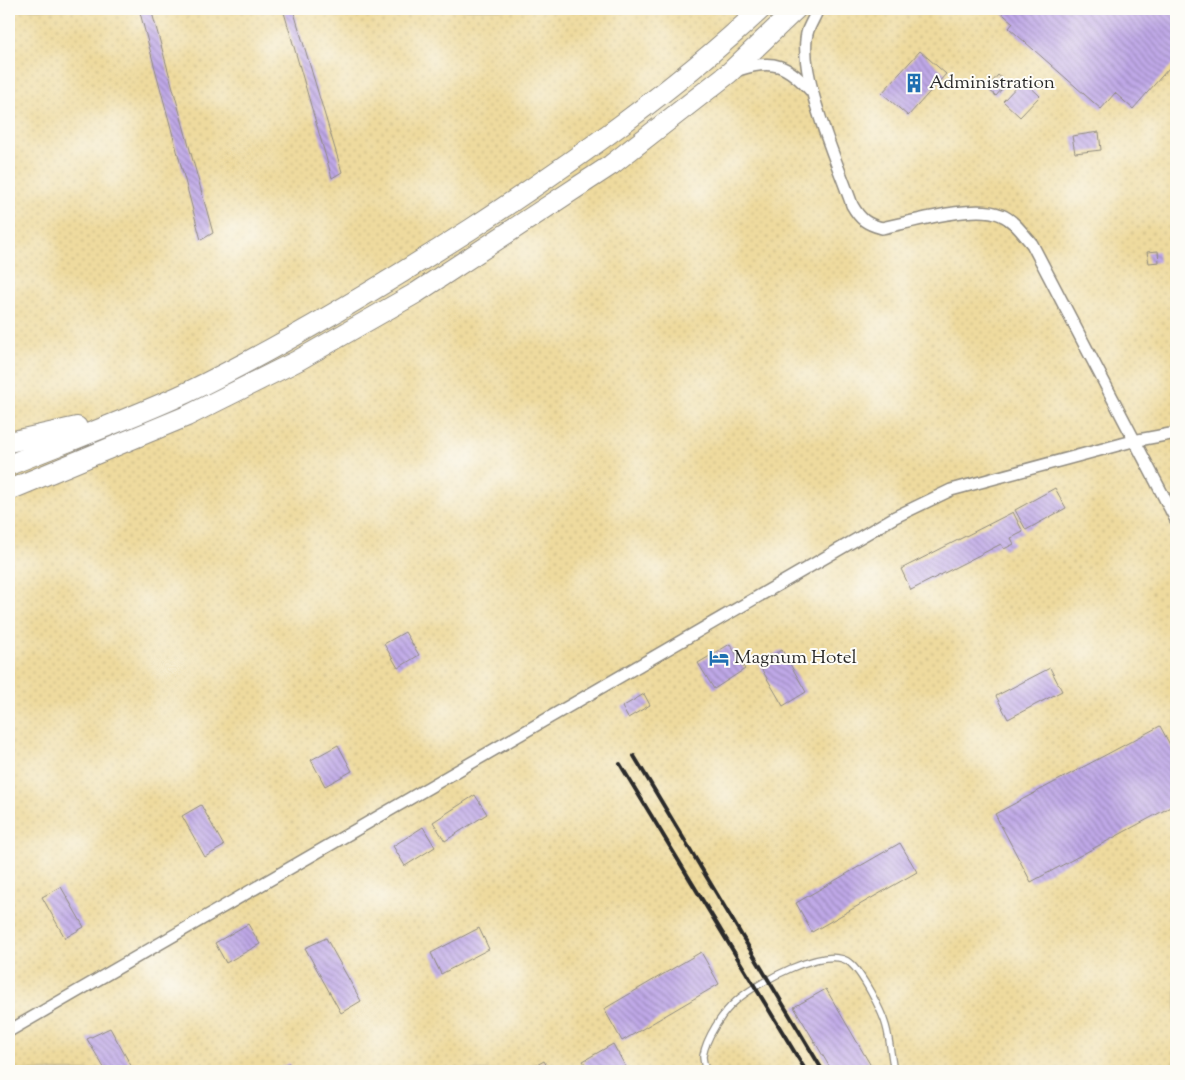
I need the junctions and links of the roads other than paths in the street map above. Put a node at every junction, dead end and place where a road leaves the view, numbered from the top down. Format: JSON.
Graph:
{"nodes":[{"id":1,"x":761,"y":9,"type":"edge"},
{"id":2,"x":796,"y":9,"type":"edge"},
{"id":3,"x":818,"y":9,"type":"edge"},
{"id":4,"x":729,"y":73,"type":"junction"},
{"id":5,"x":812,"y":92,"type":"junction"},
{"id":6,"x":631,"y":118,"type":"junction"},
{"id":7,"x":646,"y":138,"type":"junction"},
{"id":8,"x":130,"y":415,"type":"junction"},
{"id":9,"x":1176,"y":433,"type":"edge"},
{"id":10,"x":1133,"y":441,"type":"junction"},
{"id":11,"x":9,"y":442,"type":"edge"},
{"id":12,"x":9,"y":465,"type":"edge"},
{"id":13,"x":9,"y":490,"type":"edge"},
{"id":14,"x":1176,"y":520,"type":"edge"},
{"id":15,"x":9,"y":1031,"type":"edge"},
{"id":16,"x":706,"y":1071,"type":"edge"},
{"id":17,"x":894,"y":1071,"type":"edge"}],
"edges":[{"from":1,"to":6,"type":"highway"},
{"from":2,"to":4,"type":"highway"},
{"from":3,"to":5,"type":"street"},
{"from":4,"to":5,"type":"street"},
{"from":4,"to":7,"type":"highway"},
{"from":5,"to":10,"type":"street"},
{"from":6,"to":7,"type":"highway"},
{"from":6,"to":8,"type":"highway"},
{"from":7,"to":13,"type":"highway"},
{"from":8,"to":11,"type":"highway"},
{"from":8,"to":12,"type":"highway"},
{"from":9,"to":10,"type":"street"},
{"from":10,"to":14,"type":"street"},
{"from":10,"to":15,"type":"street"},
{"from":16,"to":17,"type":"lane"}]}
